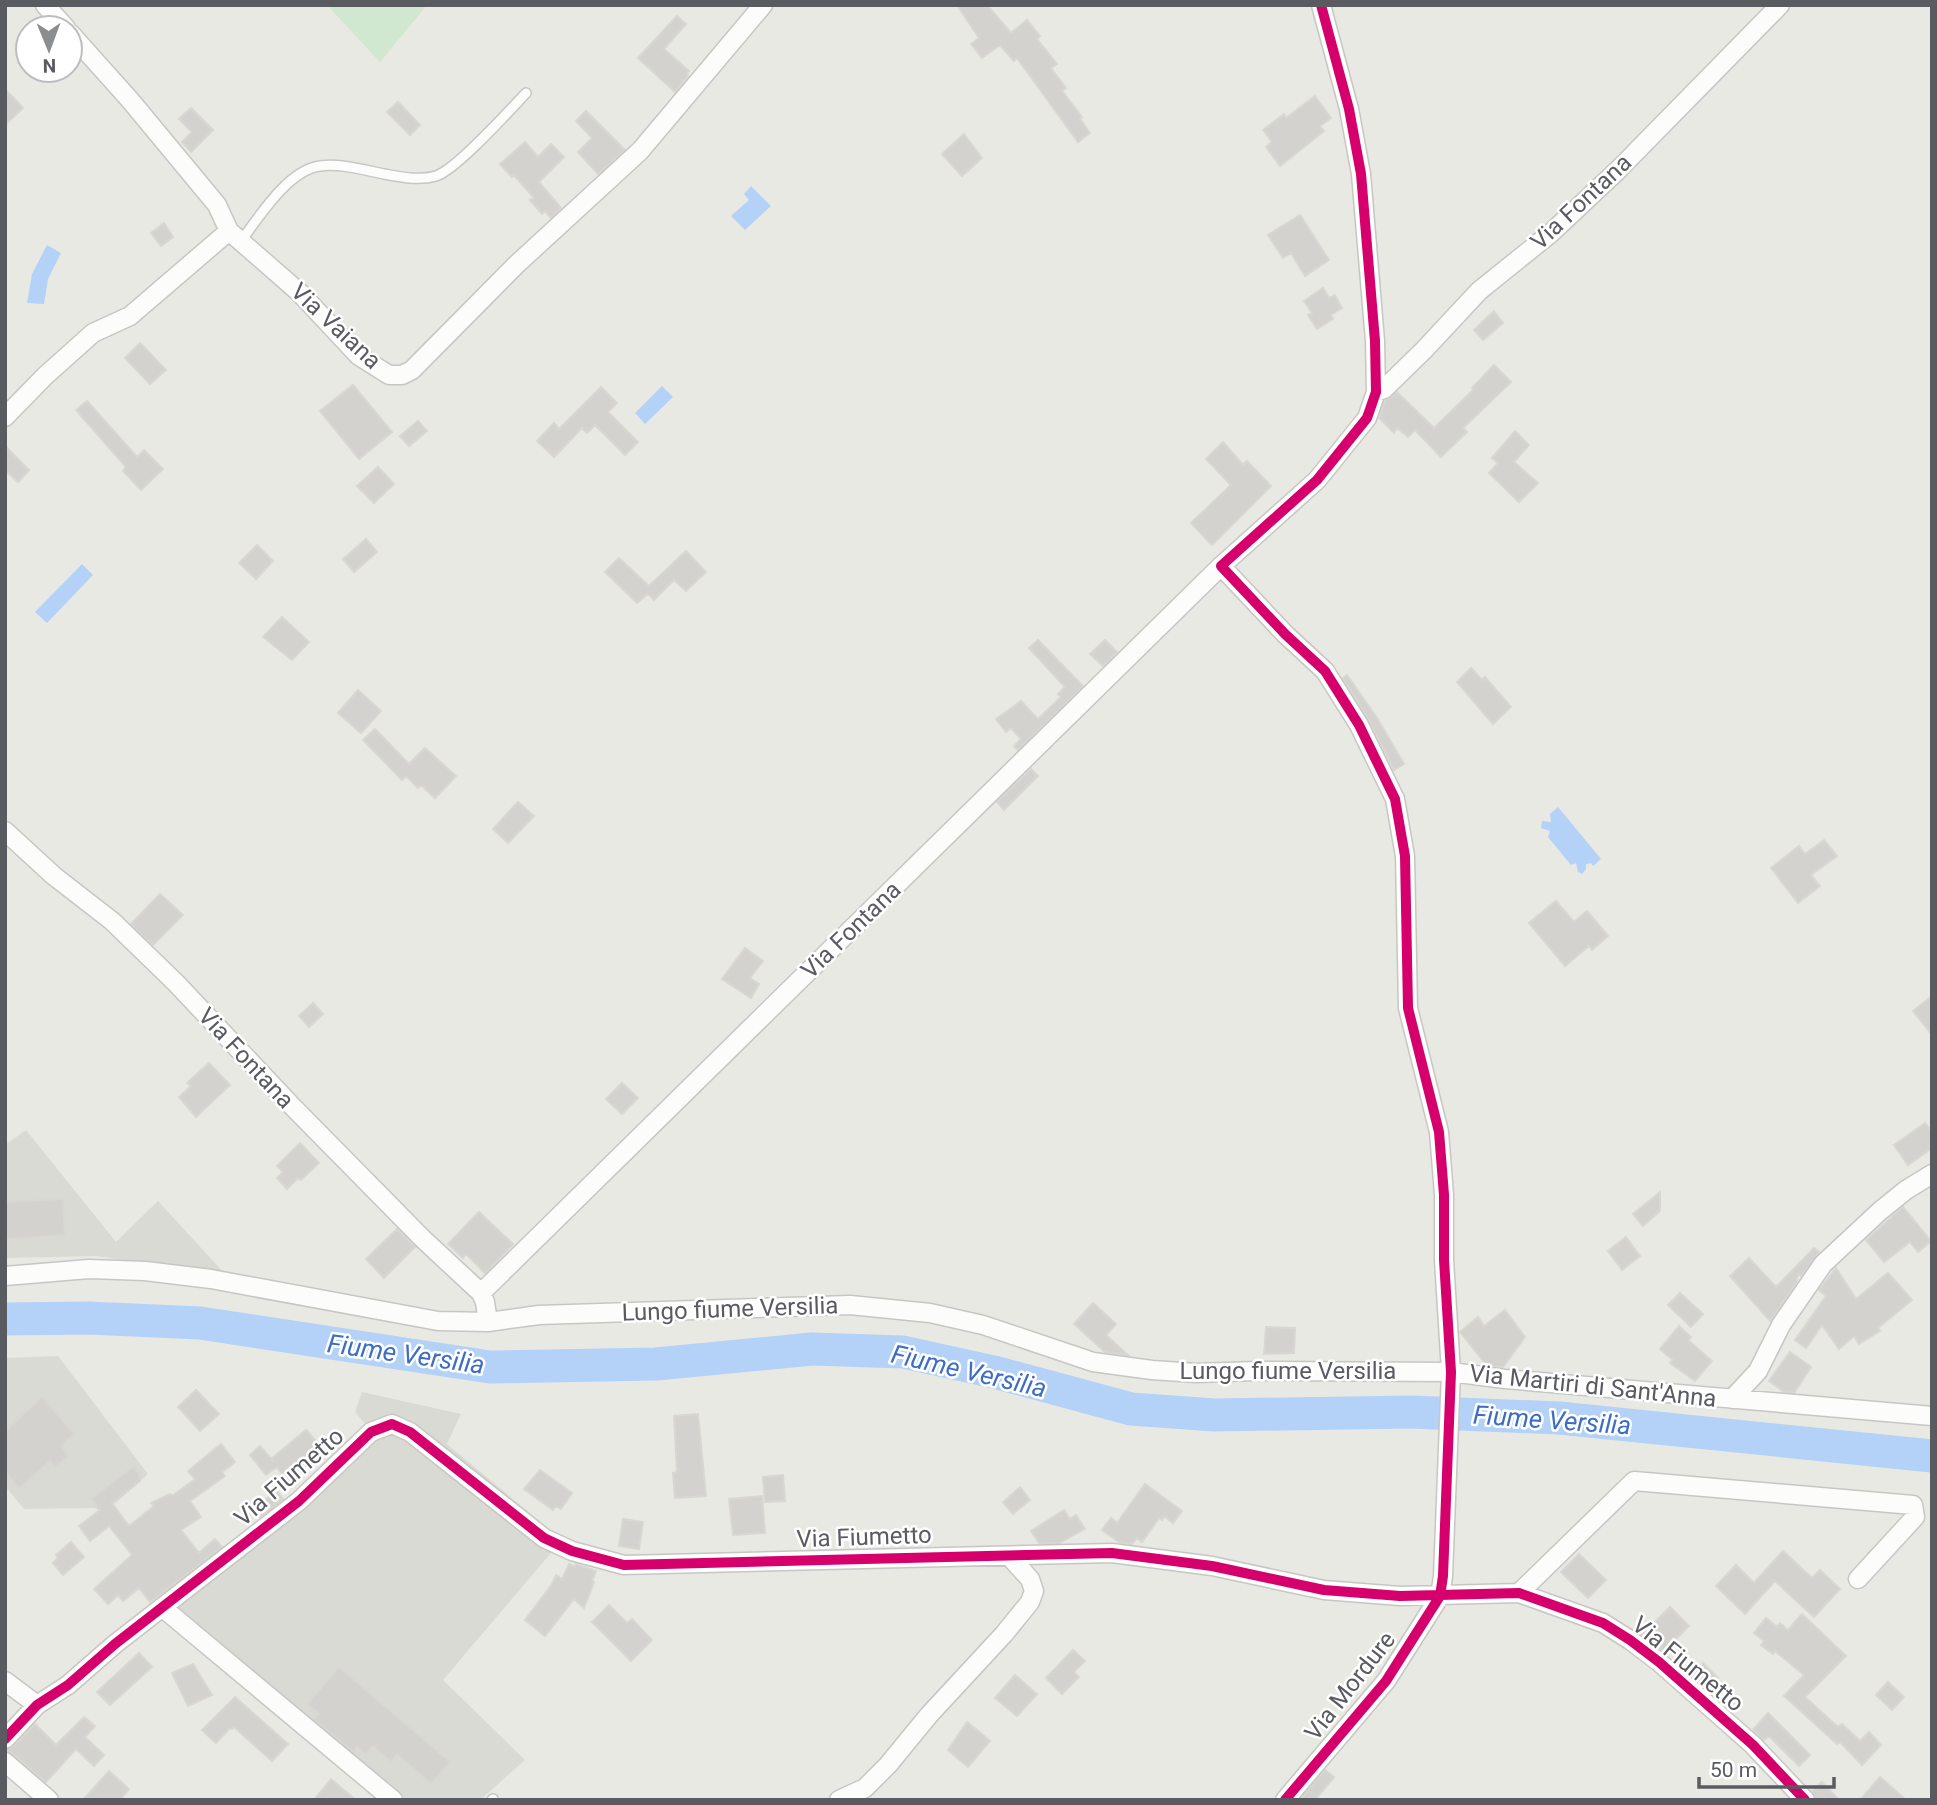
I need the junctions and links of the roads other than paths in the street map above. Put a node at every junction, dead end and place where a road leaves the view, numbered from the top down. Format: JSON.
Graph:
{"nodes":[{"id":1,"x":763,"y":5,"type":"edge"},
{"id":2,"x":1321,"y":5,"type":"edge"},
{"id":3,"x":1780,"y":5,"type":"edge"},
{"id":4,"x":84,"y":49,"type":"edge"},
{"id":5,"x":526,"y":93,"type":"dead end"},
{"id":6,"x":235,"y":236,"type":"junction"},
{"id":7,"x":1376,"y":392,"type":"junction"},
{"id":8,"x":5,"y":417,"type":"edge"},
{"id":9,"x":1221,"y":566,"type":"junction"},
{"id":10,"x":5,"y":831,"type":"edge"},
{"id":11,"x":1932,"y":1174,"type":"edge"},
{"id":12,"x":5,"y":1276,"type":"edge"},
{"id":13,"x":481,"y":1293,"type":"junction"},
{"id":14,"x":488,"y":1322,"type":"junction"},
{"id":15,"x":1451,"y":1376,"type":"junction"},
{"id":16,"x":1732,"y":1399,"type":"junction"},
{"id":17,"x":1932,"y":1416,"type":"edge"},
{"id":18,"x":1009,"y":1556,"type":"junction"},
{"id":19,"x":1858,"y":1579,"type":"dead end"},
{"id":20,"x":1519,"y":1593,"type":"junction"},
{"id":21,"x":1440,"y":1596,"type":"junction"},
{"id":22,"x":163,"y":1608,"type":"junction"},
{"id":23,"x":5,"y":1681,"type":"edge"},
{"id":24,"x":37,"y":1705,"type":"junction"},
{"id":25,"x":5,"y":1739,"type":"edge"},
{"id":26,"x":5,"y":1762,"type":"edge"},
{"id":27,"x":49,"y":1800,"type":"edge"},
{"id":28,"x":393,"y":1800,"type":"edge"},
{"id":29,"x":839,"y":1800,"type":"edge"},
{"id":30,"x":1285,"y":1800,"type":"edge"},
{"id":31,"x":1805,"y":1800,"type":"edge"}],
"edges":[{"from":1,"to":6,"type":"street","name":"Via Vaiana"},
{"from":2,"to":7,"type":"street"},
{"from":3,"to":7,"type":"street","name":"Via Fontana"},
{"from":4,"to":6,"type":"street"},
{"from":5,"to":6,"type":"lane"},
{"from":6,"to":8,"type":"street"},
{"from":7,"to":9,"type":"street"},
{"from":9,"to":13,"type":"street","name":"Via Fontana"},
{"from":9,"to":15,"type":"street","name":"Via Martiri di Sant'Anna"},
{"from":10,"to":13,"type":"street","name":"Via Fontana"},
{"from":11,"to":16,"type":"street"},
{"from":12,"to":14,"type":"street","name":"Lungo fiume Versilia"},
{"from":13,"to":14,"type":"street"},
{"from":14,"to":15,"type":"street","name":"Lungo fiume Versilia"},
{"from":15,"to":16,"type":"street","name":"Via Martiri di Sant'Anna"},
{"from":15,"to":21,"type":"street","name":"Via Mordure"},
{"from":16,"to":17,"type":"street","name":"Via Martiri di Sant'Anna"},
{"from":18,"to":21,"type":"street","name":"Via Fiumetto"},
{"from":18,"to":22,"type":"street","name":"Via Fiumetto"},
{"from":18,"to":29,"type":"street"},
{"from":19,"to":20,"type":"street"},
{"from":20,"to":21,"type":"street","name":"Via Fiumetto"},
{"from":20,"to":31,"type":"street","name":"Via Fiumetto"},
{"from":21,"to":30,"type":"street","name":"Via Mordure"},
{"from":22,"to":24,"type":"street","name":"Via Fiumetto"},
{"from":22,"to":28,"type":"street"},
{"from":23,"to":24,"type":"street"},
{"from":24,"to":25,"type":"street","name":"Via Fiumetto"},
{"from":26,"to":27,"type":"street"}]}
